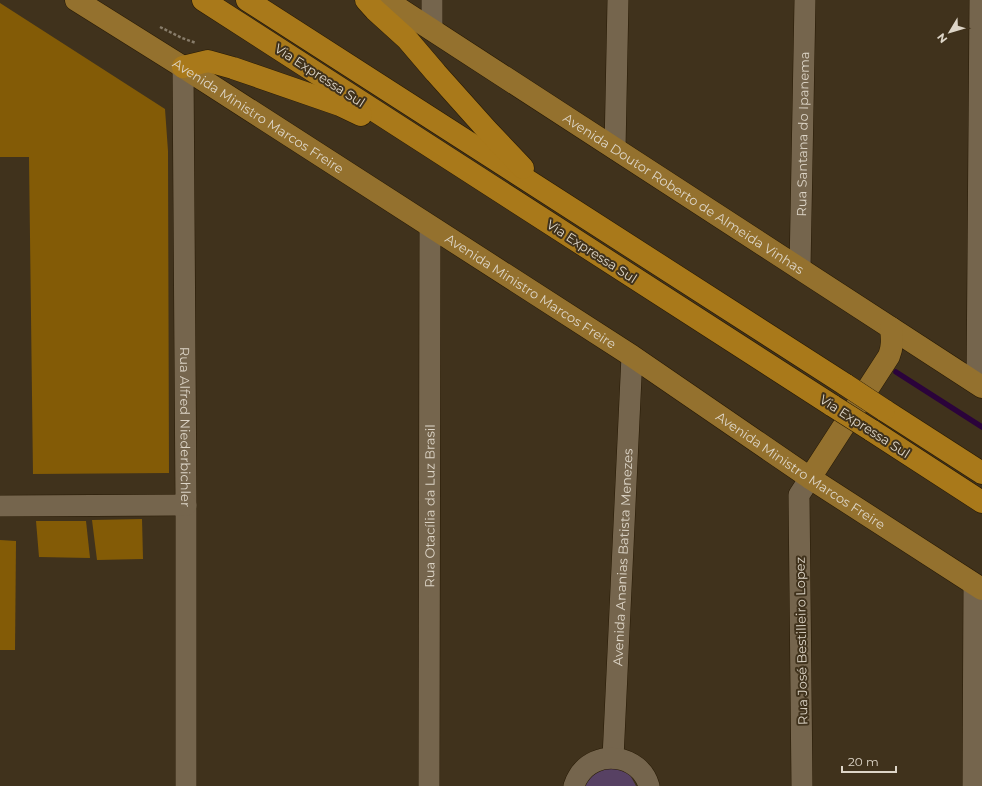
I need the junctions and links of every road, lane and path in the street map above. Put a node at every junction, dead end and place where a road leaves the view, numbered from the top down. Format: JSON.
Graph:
{"nodes":[{"id":1,"x":76,"y":0,"type":"edge"},
{"id":2,"x":203,"y":0,"type":"edge"},
{"id":3,"x":247,"y":0,"type":"edge"},
{"id":4,"x":366,"y":0,"type":"edge"},
{"id":5,"x":386,"y":0,"type":"edge"},
{"id":6,"x":432,"y":0,"type":"edge"},
{"id":7,"x":618,"y":0,"type":"edge"},
{"id":8,"x":805,"y":0,"type":"edge"},
{"id":9,"x":980,"y":0,"type":"edge"},
{"id":10,"x":432,"y":30,"type":"junction"},
{"id":11,"x":183,"y":67,"type":"junction"},
{"id":12,"x":409,"y":133,"type":"junction"},
{"id":13,"x":615,"y":149,"type":"junction"},
{"id":14,"x":549,"y":195,"type":"junction"},
{"id":15,"x":430,"y":227,"type":"junction"},
{"id":16,"x":800,"y":269,"type":"junction"},
{"id":17,"x":891,"y":328,"type":"junction"},
{"id":18,"x":632,"y":356,"type":"junction"},
{"id":19,"x":980,"y":385,"type":"edge"},
{"id":20,"x":982,"y":473,"type":"edge"},
{"id":21,"x":805,"y":487,"type":"junction"},
{"id":22,"x":982,"y":502,"type":"edge"},
{"id":23,"x":186,"y":505,"type":"junction"},
{"id":24,"x":0,"y":506,"type":"edge"},
{"id":25,"x":978,"y":586,"type":"edge"},
{"id":26,"x":613,"y":758,"type":"junction"},
{"id":27,"x":186,"y":786,"type":"edge"},
{"id":28,"x":429,"y":786,"type":"edge"},
{"id":29,"x":574,"y":786,"type":"edge"},
{"id":30,"x":650,"y":786,"type":"edge"},
{"id":31,"x":802,"y":786,"type":"edge"},
{"id":32,"x":973,"y":786,"type":"edge"}],
"edges":[{"from":1,"to":11,"type":"main road","name":"Avenida Ministro Marcos Freire"},
{"from":2,"to":12,"type":"highway","name":"Via Expressa Sul"},
{"from":3,"to":14,"type":"highway","name":"Via Expressa Sul"},
{"from":4,"to":14,"type":"highway"},
{"from":5,"to":10,"type":"main road","name":"Avenida Doutor Roberto de Almeida Vinhas"},
{"from":6,"to":10,"type":"street"},
{"from":7,"to":13,"type":"street"},
{"from":8,"to":16,"type":"street","name":"Rua Santana do Ipanema"},
{"from":9,"to":19,"type":"street"},
{"from":10,"to":13,"type":"main road","name":"Avenida Doutor Roberto de Almeida Vinhas"},
{"from":11,"to":12,"type":"highway"},
{"from":11,"to":15,"type":"main road","name":"Avenida Ministro Marcos Freire"},
{"from":11,"to":23,"type":"street","name":"Rua Alfred Niederbichler"},
{"from":12,"to":22,"type":"highway","name":"Via Expressa Sul","bridge":true},
{"from":13,"to":16,"type":"main road","name":"Avenida Doutor Roberto de Almeida Vinhas"},
{"from":14,"to":20,"type":"highway","name":"Via Expressa Sul","bridge":true},
{"from":15,"to":18,"type":"main road","name":"Avenida Ministro Marcos Freire"},
{"from":15,"to":28,"type":"street","name":"Rua Otacília da Luz Brasil"},
{"from":16,"to":17,"type":"main road","name":"Avenida Doutor Roberto de Almeida Vinhas"},
{"from":17,"to":19,"type":"main road","name":"Avenida Doutor Roberto de Almeida Vinhas"},
{"from":17,"to":21,"type":"main road"},
{"from":18,"to":21,"type":"main road","name":"Avenida Ministro Marcos Freire"},
{"from":18,"to":26,"type":"street","name":"Avenida Ananias Batista Menezes"},
{"from":21,"to":25,"type":"main road","name":"Avenida Ministro Marcos Freire"},
{"from":21,"to":31,"type":"street","name":"Rua José Bestilleiro Lopez"},
{"from":23,"to":24,"type":"street"},
{"from":23,"to":27,"type":"street","name":"Rua Alfred Niederbichler"},
{"from":25,"to":32,"type":"street"},
{"from":26,"to":29,"type":"street"},
{"from":26,"to":30,"type":"street"}]}
